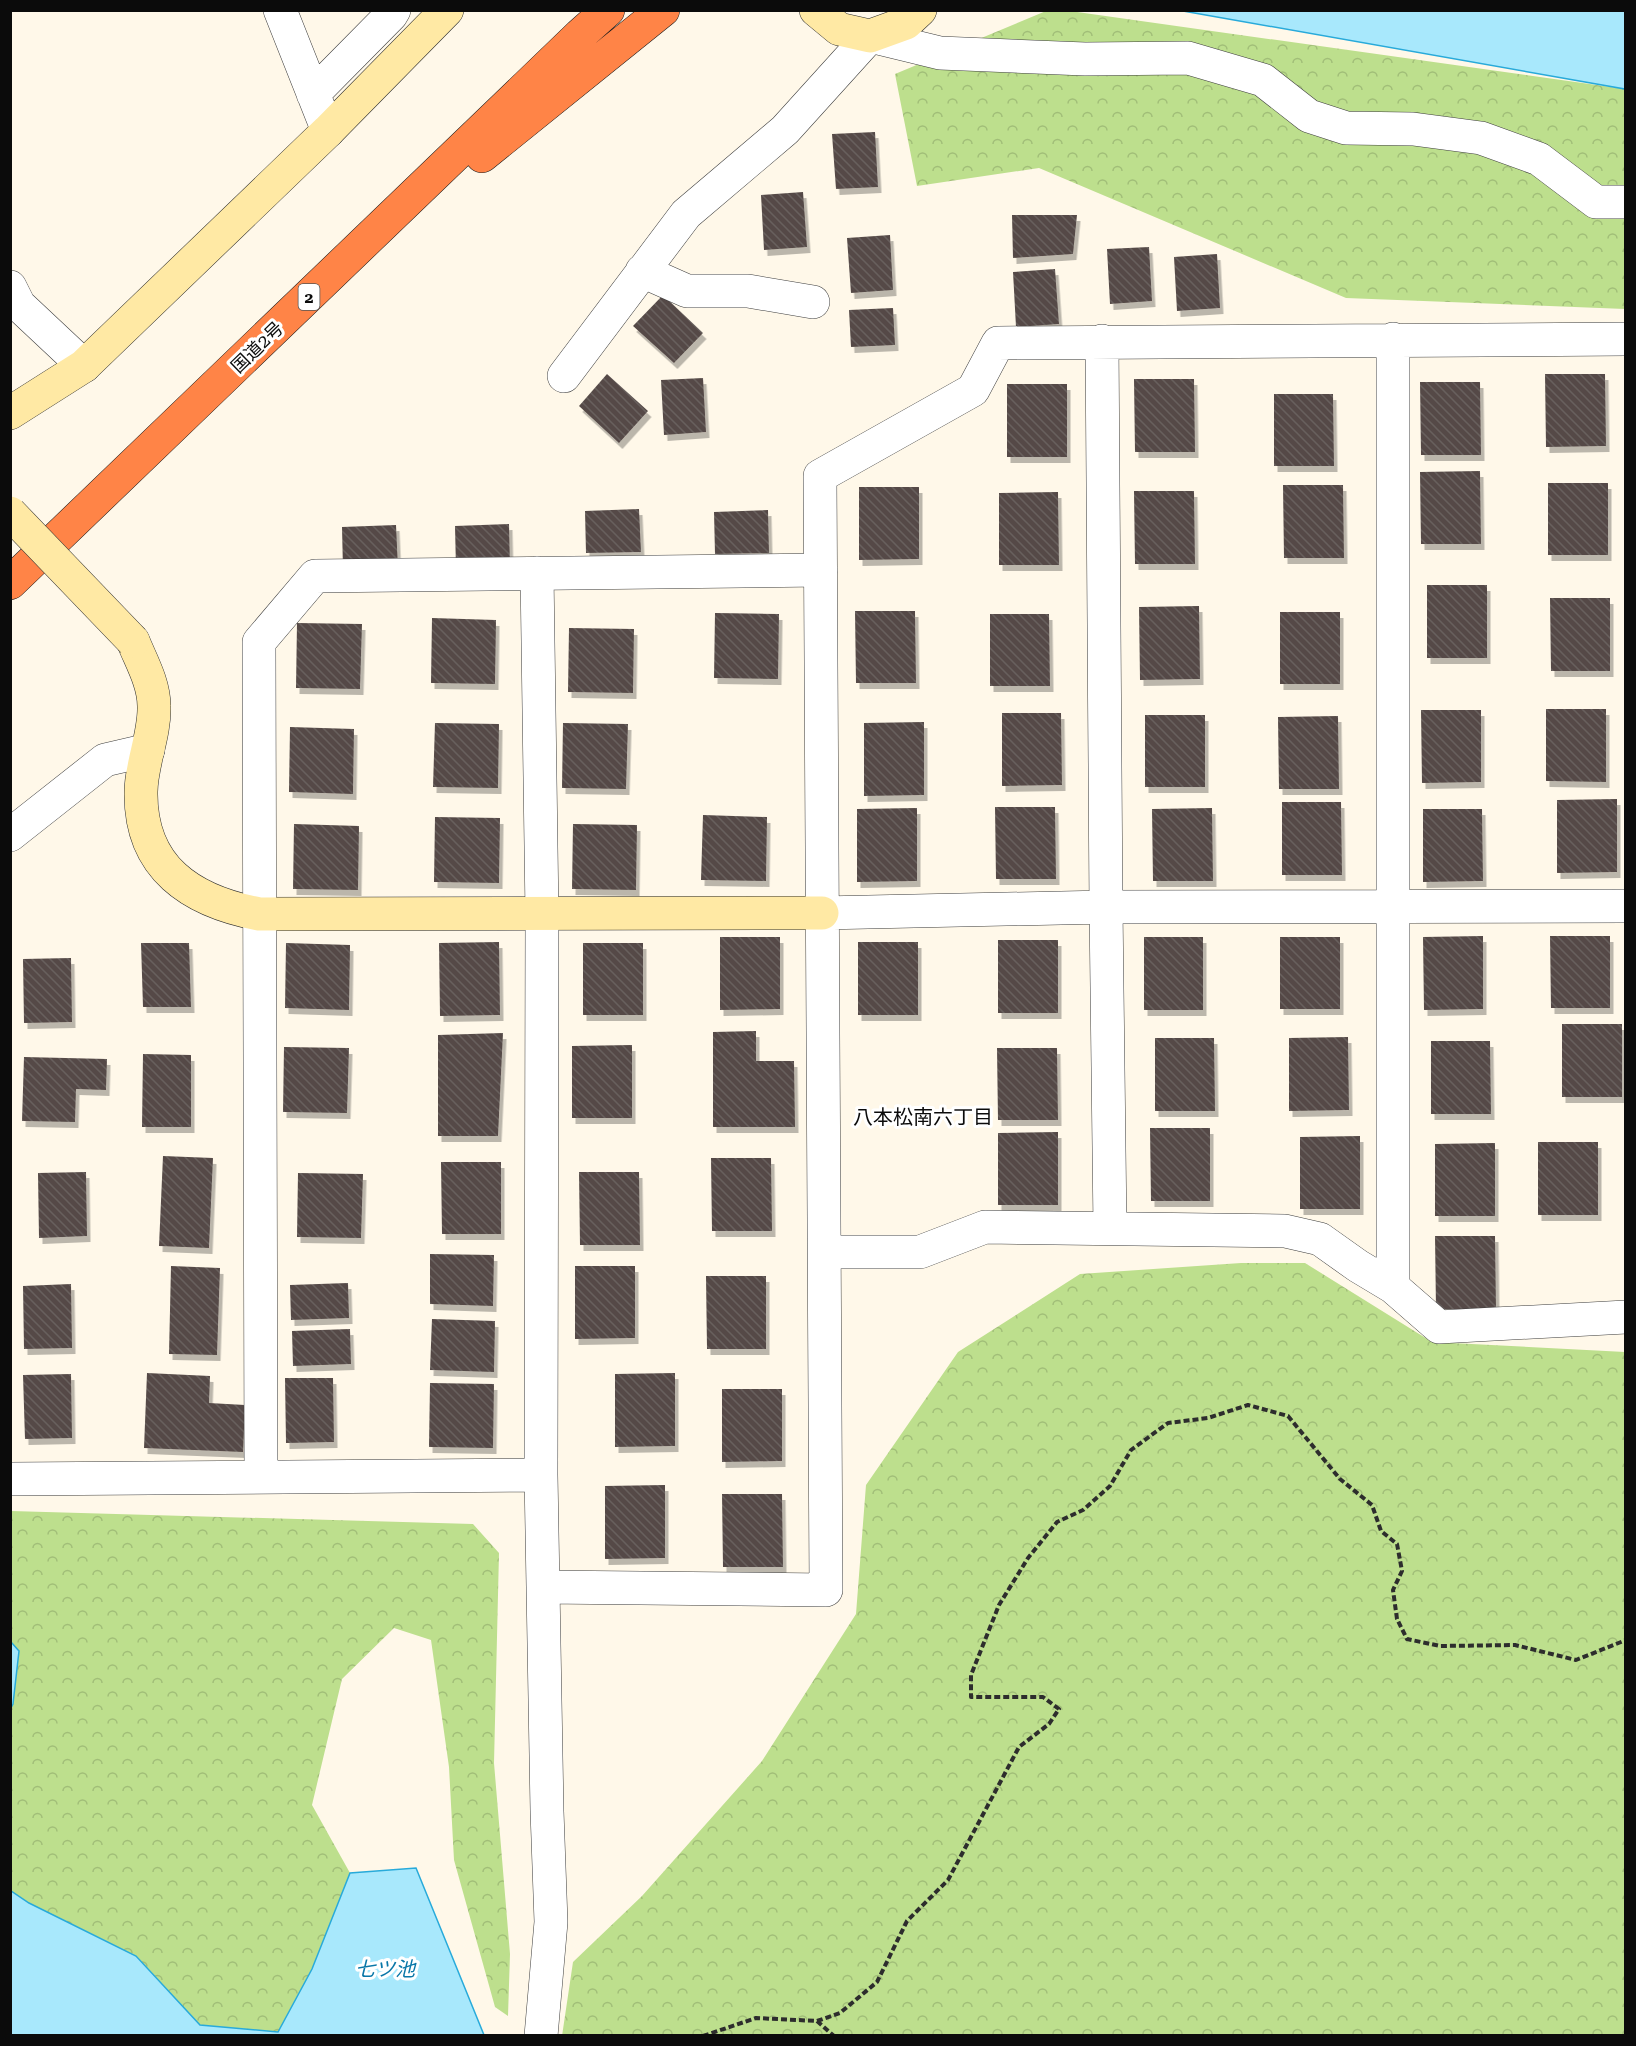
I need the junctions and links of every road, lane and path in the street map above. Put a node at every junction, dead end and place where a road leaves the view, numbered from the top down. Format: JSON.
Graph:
{"nodes":[{"id":1,"x":280,"y":10,"type":"edge"},
{"id":2,"x":393,"y":10,"type":"edge"},
{"id":3,"x":447,"y":10,"type":"edge"},
{"id":4,"x":602,"y":10,"type":"edge"},
{"id":5,"x":608,"y":10,"type":"edge"},
{"id":6,"x":663,"y":10,"type":"edge"},
{"id":7,"x":920,"y":10,"type":"edge"},
{"id":8,"x":818,"y":13,"type":"edge"},
{"id":9,"x":580,"y":35,"type":"junction"},
{"id":10,"x":870,"y":36,"type":"junction"},
{"id":11,"x":313,"y":94,"type":"junction"},
{"id":12,"x":328,"y":131,"type":"junction"},
{"id":13,"x":1626,"y":202,"type":"edge"},
{"id":14,"x":642,"y":271,"type":"junction"},
{"id":15,"x":10,"y":287,"type":"edge"},
{"id":16,"x":317,"y":289,"type":"junction"},
{"id":17,"x":813,"y":302,"type":"dead end"},
{"id":18,"x":1393,"y":339,"type":"junction"},
{"id":19,"x":1626,"y":339,"type":"edge"},
{"id":20,"x":1102,"y":341,"type":"junction"},
{"id":21,"x":84,"y":366,"type":"junction"},
{"id":22,"x":564,"y":375,"type":"dead end"},
{"id":23,"x":10,"y":413,"type":"edge"},
{"id":24,"x":10,"y":513,"type":"edge"},
{"id":25,"x":821,"y":570,"type":"junction"},
{"id":26,"x":537,"y":573,"type":"junction"},
{"id":27,"x":10,"y":583,"type":"edge"},
{"id":28,"x":148,"y":750,"type":"junction"},
{"id":29,"x":10,"y":835,"type":"edge"},
{"id":30,"x":1626,"y":906,"type":"edge"},
{"id":31,"x":1106,"y":907,"type":"junction"},
{"id":32,"x":1392,"y":908,"type":"junction"},
{"id":33,"x":822,"y":913,"type":"junction"},
{"id":34,"x":259,"y":914,"type":"junction"},
{"id":35,"x":543,"y":914,"type":"junction"},
{"id":36,"x":1110,"y":1228,"type":"junction"},
{"id":37,"x":825,"y":1252,"type":"junction"},
{"id":38,"x":1393,"y":1287,"type":"junction"},
{"id":39,"x":1626,"y":1317,"type":"edge"},
{"id":40,"x":541,"y":1475,"type":"junction"},
{"id":41,"x":261,"y":1477,"type":"junction"},
{"id":42,"x":10,"y":1479,"type":"edge"},
{"id":43,"x":543,"y":1587,"type":"junction"},
{"id":44,"x":1626,"y":1640,"type":"edge"},
{"id":45,"x":817,"y":2021,"type":"junction"},
{"id":46,"x":541,"y":2036,"type":"edge"},
{"id":47,"x":703,"y":2036,"type":"edge"},
{"id":48,"x":834,"y":2036,"type":"edge"}],
"edges":[{"from":1,"to":11,"type":"street"},
{"from":2,"to":11,"type":"street"},
{"from":3,"to":12,"type":"street"},
{"from":4,"to":9,"type":"highway"},
{"from":5,"to":9,"type":"highway","name":"国道2号","number":"2"},
{"from":6,"to":16,"type":"highway"},
{"from":7,"to":10,"type":"street"},
{"from":8,"to":10,"type":"street"},
{"from":9,"to":16,"type":"highway","name":"国道2号","number":"2"},
{"from":10,"to":13,"type":"street"},
{"from":10,"to":14,"type":"street"},
{"from":11,"to":12,"type":"street"},
{"from":12,"to":21,"type":"street"},
{"from":14,"to":17,"type":"street"},
{"from":14,"to":22,"type":"street"},
{"from":15,"to":21,"type":"street"},
{"from":16,"to":27,"type":"highway","name":"国道2号","number":"2"},
{"from":18,"to":19,"type":"street"},
{"from":18,"to":20,"type":"street"},
{"from":18,"to":32,"type":"street"},
{"from":20,"to":25,"type":"street"},
{"from":20,"to":31,"type":"street"},
{"from":21,"to":23,"type":"street"},
{"from":24,"to":28,"type":"street","bridge":true},
{"from":25,"to":26,"type":"street"},
{"from":25,"to":33,"type":"street"},
{"from":26,"to":34,"type":"street"},
{"from":26,"to":35,"type":"street"},
{"from":28,"to":29,"type":"street"},
{"from":28,"to":34,"type":"street"},
{"from":30,"to":32,"type":"street"},
{"from":31,"to":32,"type":"street"},
{"from":31,"to":33,"type":"street"},
{"from":31,"to":36,"type":"street"},
{"from":32,"to":38,"type":"street"},
{"from":33,"to":35,"type":"street"},
{"from":33,"to":37,"type":"street"},
{"from":34,"to":35,"type":"street"},
{"from":34,"to":41,"type":"street"},
{"from":35,"to":40,"type":"street"},
{"from":36,"to":37,"type":"street"},
{"from":36,"to":38,"type":"street"},
{"from":37,"to":43,"type":"street"},
{"from":38,"to":39,"type":"street"},
{"from":40,"to":41,"type":"street"},
{"from":40,"to":43,"type":"street"},
{"from":41,"to":42,"type":"street"},
{"from":43,"to":46,"type":"street"},
{"from":44,"to":45,"type":"path"},
{"from":45,"to":47,"type":"path"},
{"from":45,"to":48,"type":"path"}]}
